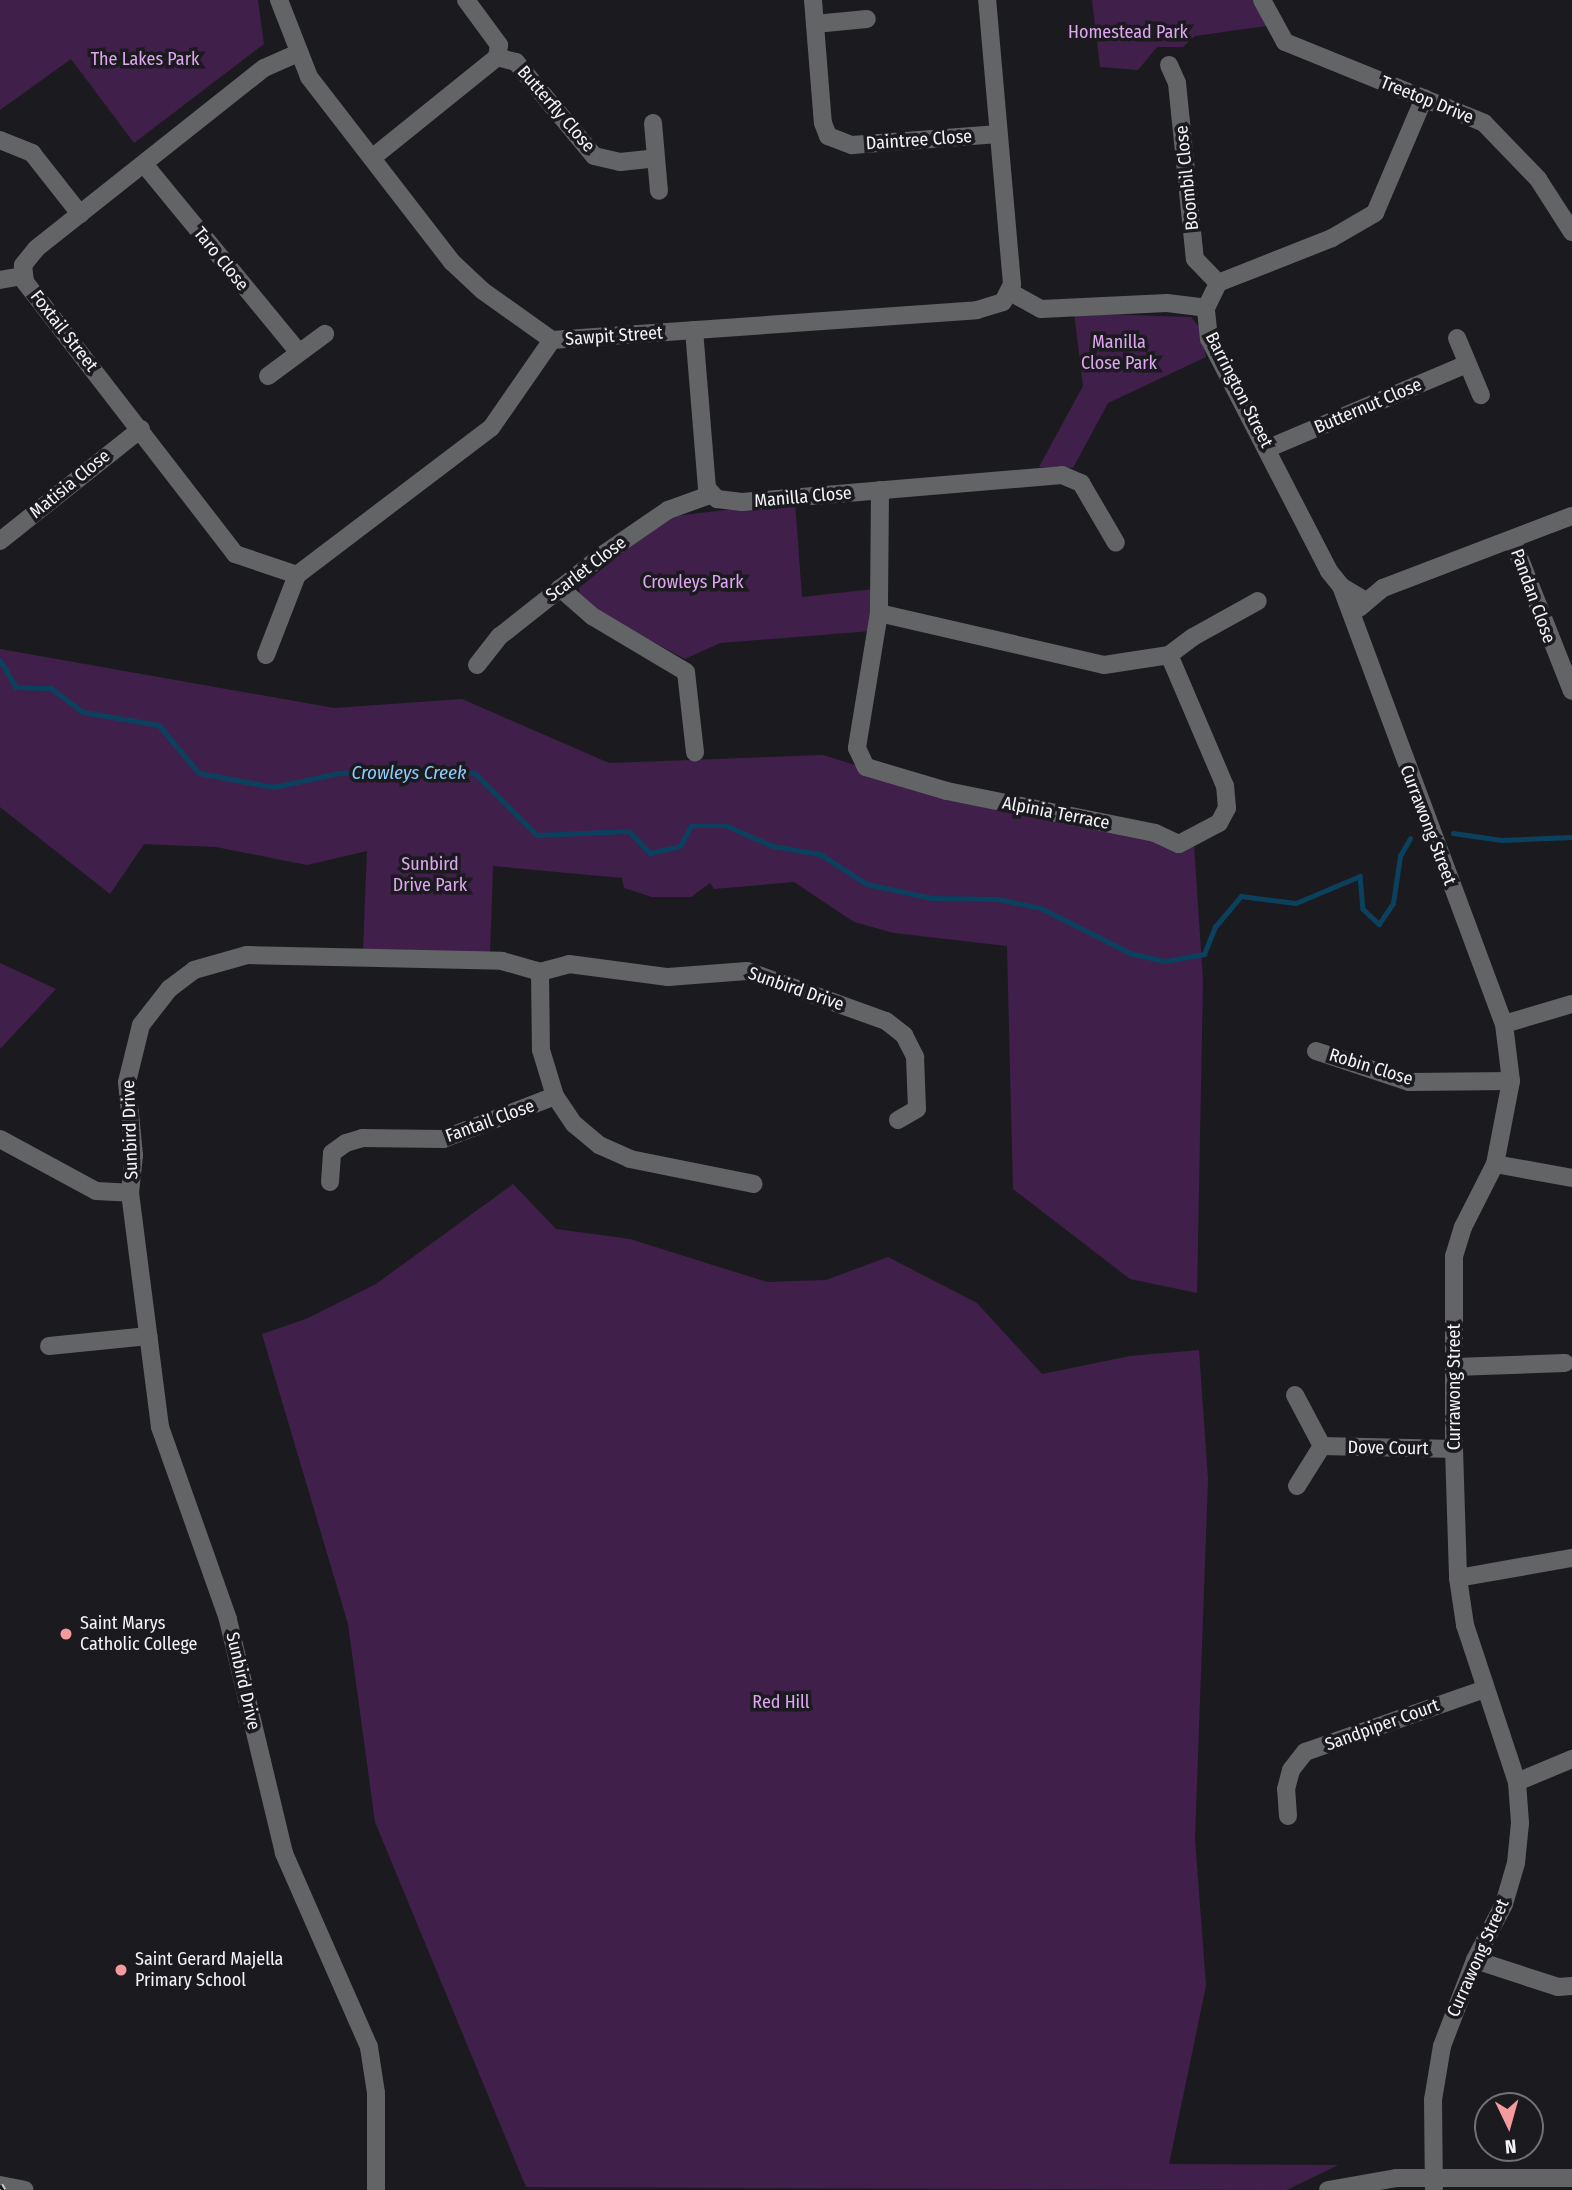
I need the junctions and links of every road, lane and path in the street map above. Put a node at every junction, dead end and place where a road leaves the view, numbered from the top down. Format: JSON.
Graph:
{"nodes":[{"id":1,"x":279,"y":0,"type":"edge"},
{"id":2,"x":467,"y":0,"type":"edge"},
{"id":3,"x":813,"y":0,"type":"edge"},
{"id":4,"x":988,"y":0,"type":"edge"},
{"id":5,"x":1262,"y":0,"type":"edge"},
{"id":6,"x":289,"y":9,"type":"edge"},
{"id":7,"x":867,"y":19,"type":"dead end"},
{"id":8,"x":815,"y":24,"type":"junction"},
{"id":9,"x":298,"y":53,"type":"junction"},
{"id":10,"x":498,"y":57,"type":"junction"},
{"id":11,"x":1169,"y":65,"type":"dead end"},
{"id":12,"x":1423,"y":98,"type":"junction"},
{"id":13,"x":653,"y":122,"type":"dead end"},
{"id":14,"x":999,"y":134,"type":"junction"},
{"id":15,"x":0,"y":140,"type":"edge"},
{"id":16,"x":372,"y":158,"type":"junction"},
{"id":17,"x":656,"y":158,"type":"junction"},
{"id":18,"x":144,"y":164,"type":"junction"},
{"id":19,"x":659,"y":191,"type":"dead end"},
{"id":20,"x":80,"y":214,"type":"junction"},
{"id":21,"x":1572,"y":232,"type":"edge"},
{"id":22,"x":23,"y":276,"type":"junction"},
{"id":23,"x":0,"y":280,"type":"edge"},
{"id":24,"x":1218,"y":283,"type":"junction"},
{"id":25,"x":1010,"y":292,"type":"junction"},
{"id":26,"x":1206,"y":308,"type":"junction"},
{"id":27,"x":694,"y":330,"type":"junction"},
{"id":28,"x":325,"y":334,"type":"dead end"},
{"id":29,"x":1457,"y":338,"type":"dead end"},
{"id":30,"x":552,"y":340,"type":"junction"},
{"id":31,"x":299,"y":353,"type":"junction"},
{"id":32,"x":1467,"y":364,"type":"junction"},
{"id":33,"x":268,"y":376,"type":"dead end"},
{"id":34,"x":1481,"y":395,"type":"dead end"},
{"id":35,"x":141,"y":429,"type":"junction"},
{"id":36,"x":1269,"y":448,"type":"junction"},
{"id":37,"x":880,"y":490,"type":"junction"},
{"id":38,"x":710,"y":495,"type":"junction"},
{"id":39,"x":1572,"y":516,"type":"edge"},
{"id":40,"x":1512,"y":539,"type":"junction"},
{"id":41,"x":0,"y":541,"type":"edge"},
{"id":42,"x":1116,"y":543,"type":"dead end"},
{"id":43,"x":297,"y":575,"type":"junction"},
{"id":44,"x":1340,"y":586,"type":"junction"},
{"id":45,"x":560,"y":588,"type":"junction"},
{"id":46,"x":1364,"y":600,"type":"junction"},
{"id":47,"x":1258,"y":601,"type":"dead end"},
{"id":48,"x":879,"y":613,"type":"junction"},
{"id":49,"x":1355,"y":625,"type":"junction"},
{"id":50,"x":266,"y":655,"type":"dead end"},
{"id":51,"x":1169,"y":655,"type":"junction"},
{"id":52,"x":477,"y":665,"type":"dead end"},
{"id":53,"x":1572,"y":691,"type":"edge"},
{"id":54,"x":695,"y":752,"type":"dead end"},
{"id":55,"x":540,"y":972,"type":"junction"},
{"id":56,"x":1572,"y":1004,"type":"edge"},
{"id":57,"x":1504,"y":1024,"type":"junction"},
{"id":58,"x":1316,"y":1051,"type":"dead end"},
{"id":59,"x":1511,"y":1081,"type":"junction"},
{"id":60,"x":555,"y":1096,"type":"junction"},
{"id":61,"x":898,"y":1120,"type":"dead end"},
{"id":62,"x":0,"y":1139,"type":"edge"},
{"id":63,"x":1495,"y":1164,"type":"junction"},
{"id":64,"x":1572,"y":1178,"type":"edge"},
{"id":65,"x":330,"y":1182,"type":"dead end"},
{"id":66,"x":754,"y":1184,"type":"dead end"},
{"id":67,"x":130,"y":1193,"type":"junction"},
{"id":68,"x":149,"y":1336,"type":"junction"},
{"id":69,"x":49,"y":1346,"type":"dead end"},
{"id":70,"x":1565,"y":1363,"type":"dead end"},
{"id":71,"x":1455,"y":1367,"type":"junction"},
{"id":72,"x":1295,"y":1395,"type":"dead end"},
{"id":73,"x":1322,"y":1446,"type":"junction"},
{"id":74,"x":1454,"y":1449,"type":"junction"},
{"id":75,"x":1297,"y":1486,"type":"dead end"},
{"id":76,"x":1572,"y":1558,"type":"edge"},
{"id":77,"x":1458,"y":1578,"type":"junction"},
{"id":78,"x":1485,"y":1689,"type":"junction"},
{"id":79,"x":1572,"y":1759,"type":"edge"},
{"id":80,"x":1517,"y":1782,"type":"junction"},
{"id":81,"x":1288,"y":1816,"type":"dead end"},
{"id":82,"x":1475,"y":1960,"type":"junction"},
{"id":83,"x":1572,"y":1986,"type":"edge"},
{"id":84,"x":1572,"y":2178,"type":"edge"},
{"id":85,"x":1434,"y":2184,"type":"edge"},
{"id":86,"x":0,"y":2185,"type":"edge"},
{"id":87,"x":25,"y":2190,"type":"edge"},
{"id":88,"x":376,"y":2190,"type":"edge"},
{"id":89,"x":1328,"y":2190,"type":"edge"}],
"edges":[{"from":1,"to":6,"type":"street","name":"Sawpit Street"},
{"from":2,"to":10,"type":"street","name":"Butterfly Close"},
{"from":3,"to":8,"type":"street","name":"Daintree Close"},
{"from":4,"to":14,"type":"street"},
{"from":5,"to":12,"type":"street","name":"Treetop Drive"},
{"from":6,"to":9,"type":"street","name":"Sawpit Street"},
{"from":7,"to":8,"type":"street"},
{"from":8,"to":14,"type":"street","name":"Daintree Close"},
{"from":9,"to":16,"type":"street","name":"Sawpit Street"},
{"from":9,"to":18,"type":"street","name":"Foxtail Street"},
{"from":10,"to":16,"type":"street","name":"Butterfly Close"},
{"from":10,"to":17,"type":"street","name":"Butterfly Close"},
{"from":11,"to":24,"type":"street","name":"Boombil Close"},
{"from":12,"to":21,"type":"street","name":"Treetop Drive"},
{"from":12,"to":24,"type":"street"},
{"from":13,"to":17,"type":"street"},
{"from":14,"to":25,"type":"street"},
{"from":15,"to":20,"type":"street"},
{"from":16,"to":30,"type":"street","name":"Sawpit Street"},
{"from":17,"to":19,"type":"street"},
{"from":18,"to":20,"type":"street","name":"Foxtail Street"},
{"from":18,"to":31,"type":"street","name":"Taro Close"},
{"from":20,"to":22,"type":"street","name":"Foxtail Street"},
{"from":22,"to":23,"type":"street"},
{"from":22,"to":35,"type":"street","name":"Foxtail Street"},
{"from":24,"to":26,"type":"street","name":"Barrington Street"},
{"from":25,"to":26,"type":"street"},
{"from":25,"to":27,"type":"street","name":"Sawpit Street"},
{"from":26,"to":36,"type":"street","name":"Barrington Street"},
{"from":27,"to":30,"type":"street","name":"Sawpit Street"},
{"from":27,"to":38,"type":"street"},
{"from":28,"to":31,"type":"street"},
{"from":29,"to":32,"type":"street"},
{"from":30,"to":43,"type":"street"},
{"from":31,"to":33,"type":"street"},
{"from":32,"to":34,"type":"street"},
{"from":32,"to":36,"type":"street","name":"Butternut Close"},
{"from":35,"to":41,"type":"street","name":"Matisia Close"},
{"from":35,"to":43,"type":"street","name":"Foxtail Street"},
{"from":36,"to":44,"type":"street","name":"Barrington Street"},
{"from":37,"to":38,"type":"street","name":"Manilla Close"},
{"from":37,"to":42,"type":"street","name":"Manilla Close"},
{"from":37,"to":48,"type":"street","name":"Alpinia Terrace"},
{"from":38,"to":45,"type":"street","name":"Scarlet Close"},
{"from":39,"to":40,"type":"street"},
{"from":40,"to":46,"type":"street"},
{"from":40,"to":53,"type":"street","name":"Pandan Close"},
{"from":43,"to":50,"type":"street"},
{"from":44,"to":46,"type":"street","name":"Barrington Street"},
{"from":44,"to":49,"type":"street","name":"Currawong Street"},
{"from":45,"to":52,"type":"street","name":"Scarlet Close"},
{"from":45,"to":54,"type":"street"},
{"from":46,"to":49,"type":"street"},
{"from":47,"to":51,"type":"street"},
{"from":48,"to":51,"type":"street"},
{"from":48,"to":51,"type":"street","name":"Alpinia Terrace"},
{"from":49,"to":57,"type":"street","name":"Currawong Street"},
{"from":55,"to":60,"type":"street"},
{"from":55,"to":61,"type":"street","name":"Sunbird Drive"},
{"from":55,"to":67,"type":"street","name":"Sunbird Drive"},
{"from":56,"to":57,"type":"street"},
{"from":57,"to":59,"type":"street","name":"Currawong Street"},
{"from":58,"to":59,"type":"street","name":"Robin Close"},
{"from":59,"to":63,"type":"street","name":"Currawong Street"},
{"from":60,"to":65,"type":"street","name":"Fantail Close"},
{"from":60,"to":66,"type":"street"},
{"from":62,"to":67,"type":"street"},
{"from":63,"to":64,"type":"street"},
{"from":63,"to":71,"type":"street","name":"Currawong Street"},
{"from":67,"to":68,"type":"street","name":"Sunbird Drive"},
{"from":68,"to":69,"type":"street"},
{"from":68,"to":88,"type":"street","name":"Sunbird Drive"},
{"from":70,"to":71,"type":"street"},
{"from":71,"to":74,"type":"street","name":"Currawong Street"},
{"from":72,"to":73,"type":"street","name":"Dove Court"},
{"from":73,"to":74,"type":"street","name":"Dove Court"},
{"from":73,"to":75,"type":"street","name":"Dove Court"},
{"from":74,"to":77,"type":"street","name":"Currawong Street"},
{"from":76,"to":77,"type":"street"},
{"from":77,"to":78,"type":"street","name":"Currawong Street"},
{"from":78,"to":80,"type":"street","name":"Currawong Street"},
{"from":78,"to":81,"type":"street","name":"Sandpiper Court"},
{"from":79,"to":80,"type":"street"},
{"from":80,"to":82,"type":"street","name":"Currawong Street"},
{"from":82,"to":83,"type":"street"},
{"from":82,"to":85,"type":"street","name":"Currawong Street"},
{"from":84,"to":85,"type":"street"},
{"from":85,"to":89,"type":"street"},
{"from":86,"to":87,"type":"street"}]}
